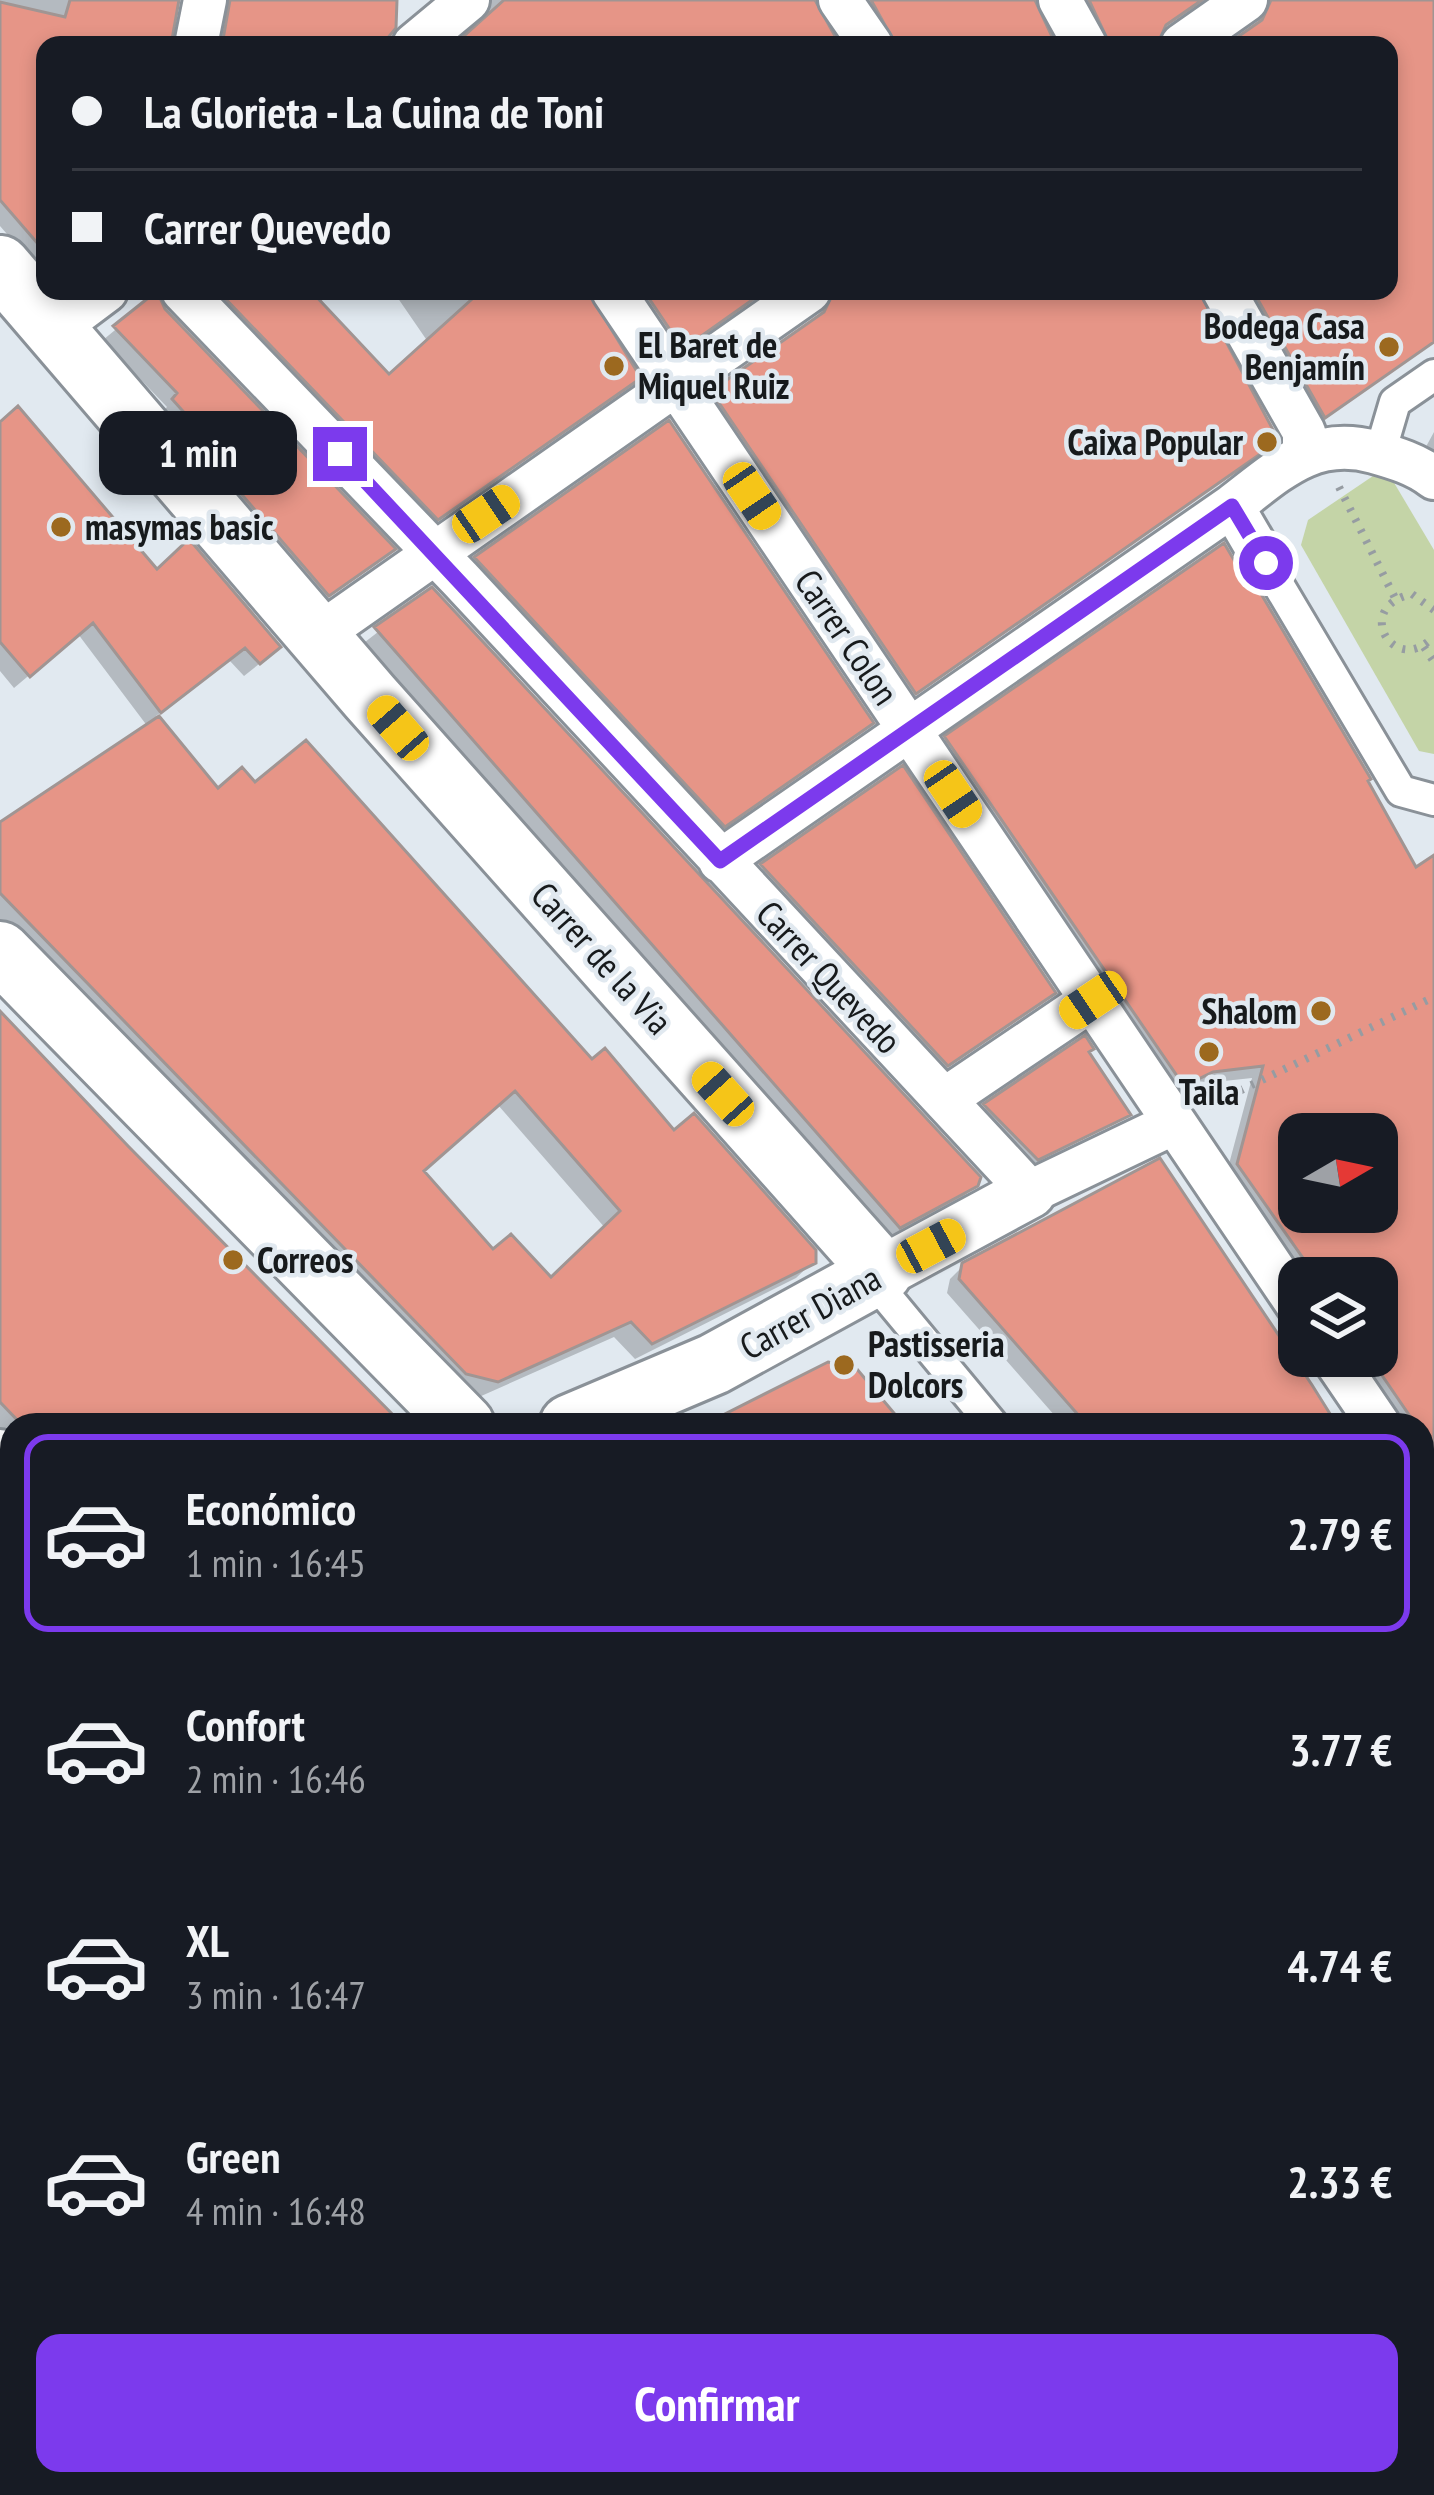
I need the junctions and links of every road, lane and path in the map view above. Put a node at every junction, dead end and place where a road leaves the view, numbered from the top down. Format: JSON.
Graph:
{"nodes":[{"id":1,"x":205,"y":0,"type":"edge"},
{"id":2,"x":468,"y":0,"type":"edge"},
{"id":3,"x":840,"y":0,"type":"edge"},
{"id":4,"x":1060,"y":0,"type":"edge"},
{"id":5,"x":1246,"y":0,"type":"edge"},
{"id":6,"x":430,"y":30,"type":"edge"},
{"id":7,"x":198,"y":36,"type":"edge"},
{"id":8,"x":865,"y":36,"type":"edge"},
{"id":9,"x":1080,"y":36,"type":"edge"},
{"id":10,"x":1195,"y":36,"type":"edge"},
{"id":11,"x":0,"y":266,"type":"edge"},
{"id":12,"x":94,"y":300,"type":"edge"},
{"id":13,"x":191,"y":300,"type":"edge"},
{"id":14,"x":619,"y":300,"type":"edge"},
{"id":15,"x":796,"y":300,"type":"edge"},
{"id":16,"x":1229,"y":300,"type":"edge"},
{"id":17,"x":55,"y":330,"type":"junction"},
{"id":18,"x":1434,"y":375,"type":"edge"},
{"id":19,"x":677,"y":385,"type":"junction"},
{"id":20,"x":1318,"y":449,"type":"junction"},
{"id":21,"x":1380,"y":453,"type":"junction"},
{"id":22,"x":1434,"y":478,"type":"edge"},
{"id":23,"x":1232,"y":506,"type":"junction"},
{"id":24,"x":434,"y":552,"type":"junction"},
{"id":25,"x":1266,"y":563,"type":"joint"},
{"id":26,"x":1395,"y":598,"type":"junction"},
{"id":27,"x":1434,"y":609,"type":"edge"},
{"id":28,"x":317,"y":636,"type":"junction"},
{"id":29,"x":1434,"y":636,"type":"edge"},
{"id":30,"x":1424,"y":647,"type":"junction"},
{"id":31,"x":1434,"y":662,"type":"edge"},
{"id":32,"x":909,"y":728,"type":"junction"},
{"id":33,"x":1434,"y":800,"type":"edge"},
{"id":34,"x":720,"y":861,"type":"junction"},
{"id":35,"x":0,"y":952,"type":"edge"},
{"id":36,"x":1434,"y":998,"type":"edge"},
{"id":37,"x":1093,"y":1000,"type":"junction"},
{"id":38,"x":945,"y":1099,"type":"junction"},
{"id":39,"x":1174,"y":1123,"type":"junction"},
{"id":40,"x":1030,"y":1192,"type":"junction"},
{"id":41,"x":877,"y":1276,"type":"junction"},
{"id":42,"x":1278,"y":1276,"type":"edge"},
{"id":43,"x":1346,"y":1377,"type":"edge"},
{"id":44,"x":452,"y":1413,"type":"edge"},
{"id":45,"x":598,"y":1413,"type":"edge"},
{"id":46,"x":984,"y":1413,"type":"edge"},
{"id":47,"x":1371,"y":1413,"type":"edge"}],
"edges":[{"from":1,"to":7,"type":"street"},
{"from":2,"to":6,"type":"street"},
{"from":3,"to":8,"type":"street"},
{"from":4,"to":9,"type":"street"},
{"from":5,"to":10,"type":"street"},
{"from":11,"to":17,"type":"main road"},
{"from":12,"to":17,"type":"street"},
{"from":13,"to":24,"type":"street","name":"Carrer Quevedo"},
{"from":14,"to":19,"type":"street","name":"Carrer Colon"},
{"from":15,"to":19,"type":"street"},
{"from":16,"to":20,"type":"street"},
{"from":17,"to":28,"type":"main road"},
{"from":18,"to":21,"type":"street"},
{"from":19,"to":24,"type":"street"},
{"from":19,"to":32,"type":"street","name":"Carrer Colon"},
{"from":20,"to":21,"type":"street"},
{"from":20,"to":23,"type":"street"},
{"from":20,"to":26,"type":"path"},
{"from":21,"to":22,"type":"street"},
{"from":23,"to":25,"type":"street"},
{"from":23,"to":32,"type":"street"},
{"from":24,"to":28,"type":"street"},
{"from":24,"to":34,"type":"street","name":"Carrer Quevedo"},
{"from":25,"to":33,"type":"street"},
{"from":26,"to":27,"type":"path"},
{"from":26,"to":30,"type":"path"},
{"from":28,"to":41,"type":"main road","name":"Carrer de la Via"},
{"from":29,"to":30,"type":"path"},
{"from":30,"to":31,"type":"path"},
{"from":32,"to":34,"type":"street"},
{"from":32,"to":37,"type":"street","name":"Carrer Colon"},
{"from":34,"to":38,"type":"street","name":"Carrer Quevedo"},
{"from":35,"to":44,"type":"main road"},
{"from":36,"to":39,"type":"path"},
{"from":37,"to":38,"type":"street"},
{"from":37,"to":39,"type":"street","name":"Carrer Colon"},
{"from":38,"to":40,"type":"street","name":"Carrer Quevedo"},
{"from":39,"to":40,"type":"street","name":"Carrer Diana"},
{"from":39,"to":42,"type":"street","name":"Carrer Colon"},
{"from":40,"to":41,"type":"street","name":"Carrer Diana"},
{"from":41,"to":45,"type":"main road","name":"Carrer Diana"},
{"from":41,"to":46,"type":"street","name":"Carrer de la Via"},
{"from":43,"to":47,"type":"street"}]}
